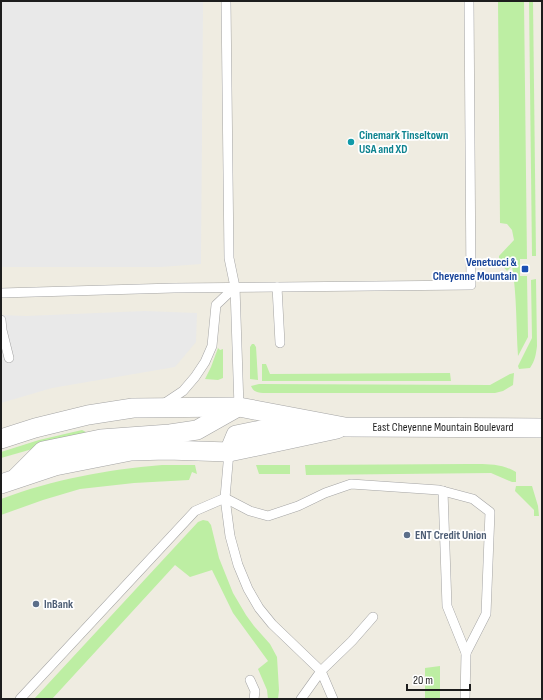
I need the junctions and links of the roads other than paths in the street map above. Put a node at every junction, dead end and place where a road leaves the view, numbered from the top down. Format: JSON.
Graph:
{"nodes":[{"id":1,"x":226,"y":1,"type":"edge"},
{"id":2,"x":469,"y":1,"type":"edge"},
{"id":3,"x":277,"y":286,"type":"junction"},
{"id":4,"x":235,"y":287,"type":"junction"},
{"id":5,"x":1,"y":293,"type":"edge"},
{"id":6,"x":1,"y":320,"type":"edge"},
{"id":7,"x":280,"y":343,"type":"dead end"},
{"id":8,"x":9,"y":358,"type":"dead end"},
{"id":9,"x":239,"y":407,"type":"junction"},
{"id":10,"x":158,"y":408,"type":"junction"},
{"id":11,"x":322,"y":422,"type":"junction"},
{"id":12,"x":345,"y":427,"type":"junction"},
{"id":13,"x":542,"y":428,"type":"edge"},
{"id":14,"x":1,"y":439,"type":"edge"},
{"id":15,"x":229,"y":452,"type":"junction"},
{"id":16,"x":9,"y":481,"type":"edge"},
{"id":17,"x":444,"y":491,"type":"junction"},
{"id":18,"x":225,"y":498,"type":"junction"},
{"id":19,"x":373,"y":617,"type":"dead end"},
{"id":20,"x":466,"y":653,"type":"junction"},
{"id":21,"x":321,"y":671,"type":"junction"},
{"id":22,"x":250,"y":680,"type":"dead end"},
{"id":23,"x":20,"y":699,"type":"edge"},
{"id":24,"x":254,"y":699,"type":"edge"},
{"id":25,"x":301,"y":699,"type":"edge"},
{"id":26,"x":333,"y":699,"type":"edge"},
{"id":27,"x":465,"y":699,"type":"edge"}],
"edges":[{"from":1,"to":4,"type":"lane"},
{"from":2,"to":3,"type":"lane"},
{"from":3,"to":4,"type":"lane"},
{"from":3,"to":7,"type":"lane"},
{"from":4,"to":5,"type":"lane"},
{"from":4,"to":9,"type":"lane"},
{"from":4,"to":10,"type":"lane"},
{"from":6,"to":8,"type":"lane"},
{"from":9,"to":10,"type":"street","name":"East Cheyenne Mountain Boulevard"},
{"from":9,"to":11,"type":"street","name":"East Cheyenne Mountain Boulevard"},
{"from":9,"to":16,"type":"street","name":"East Cheyenne Mountain Boulevard"},
{"from":10,"to":14,"type":"street","name":"East Cheyenne Mountain Boulevard"},
{"from":11,"to":12,"type":"street","name":"East Cheyenne Mountain Boulevard"},
{"from":11,"to":15,"type":"street","name":"East Cheyenne Mountain Boulevard"},
{"from":12,"to":13,"type":"street","name":"East Cheyenne Mountain Boulevard"},
{"from":12,"to":15,"type":"street","name":"East Cheyenne Mountain Boulevard"},
{"from":15,"to":16,"type":"street","name":"East Cheyenne Mountain Boulevard"},
{"from":15,"to":18,"type":"lane"},
{"from":17,"to":18,"type":"lane"},
{"from":17,"to":20,"type":"lane"},
{"from":17,"to":20,"type":"lane"},
{"from":18,"to":21,"type":"lane"},
{"from":18,"to":23,"type":"lane"},
{"from":19,"to":21,"type":"lane"},
{"from":20,"to":27,"type":"lane"},
{"from":21,"to":25,"type":"lane"},
{"from":21,"to":26,"type":"lane"},
{"from":22,"to":24,"type":"lane"}]}
